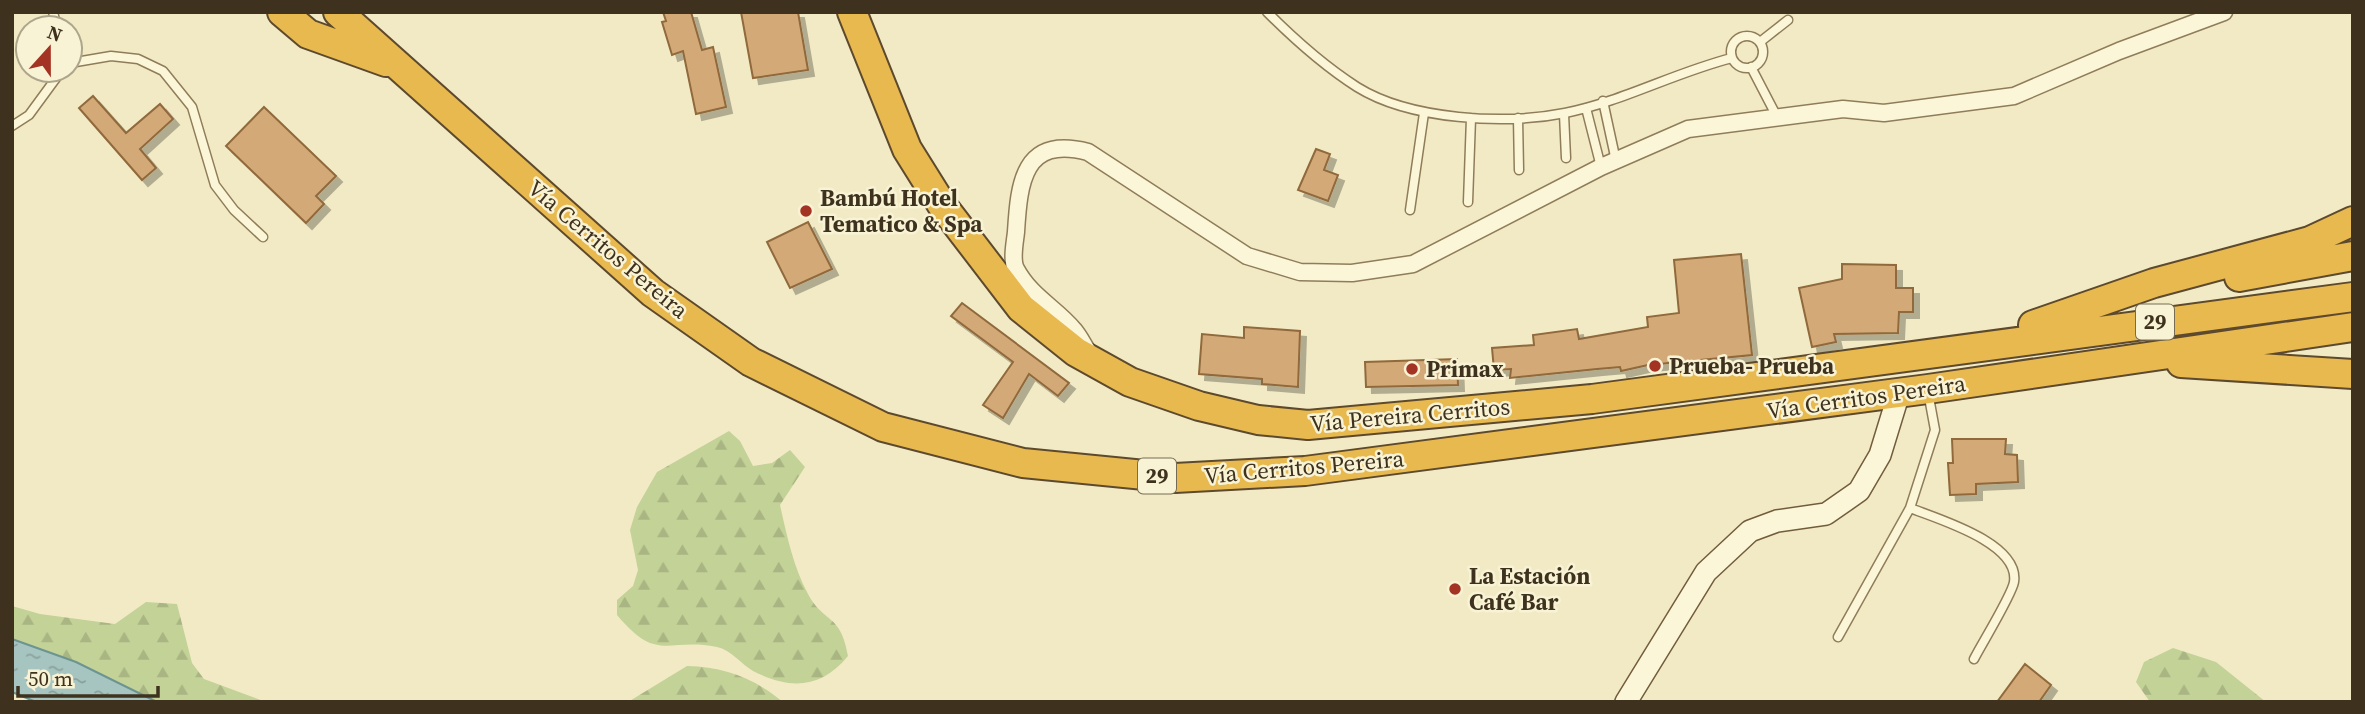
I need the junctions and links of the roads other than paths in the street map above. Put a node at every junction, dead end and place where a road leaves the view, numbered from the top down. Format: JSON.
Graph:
{"nodes":[{"id":1,"x":282,"y":12,"type":"edge"},
{"id":2,"x":338,"y":12,"type":"edge"},
{"id":3,"x":852,"y":12,"type":"edge"},
{"id":4,"x":1267,"y":12,"type":"edge"},
{"id":5,"x":2224,"y":12,"type":"edge"},
{"id":6,"x":1788,"y":20,"type":"dead end"},
{"id":7,"x":1760,"y":42,"type":"junction"},
{"id":8,"x":1732,"y":58,"type":"junction"},
{"id":9,"x":84,"y":60,"type":"edge"},
{"id":10,"x":399,"y":67,"type":"junction"},
{"id":11,"x":1751,"y":67,"type":"junction"},
{"id":12,"x":52,"y":84,"type":"edge"},
{"id":13,"x":1603,"y":102,"type":"junction"},
{"id":14,"x":1586,"y":108,"type":"junction"},
{"id":15,"x":1424,"y":113,"type":"junction"},
{"id":16,"x":1564,"y":114,"type":"junction"},
{"id":17,"x":1471,"y":118,"type":"junction"},
{"id":18,"x":1518,"y":118,"type":"junction"},
{"id":19,"x":1777,"y":118,"type":"junction"},
{"id":20,"x":12,"y":126,"type":"edge"},
{"id":21,"x":1566,"y":158,"type":"dead end"},
{"id":22,"x":1608,"y":164,"type":"junction"},
{"id":23,"x":1519,"y":170,"type":"dead end"},
{"id":24,"x":1468,"y":202,"type":"dead end"},
{"id":25,"x":1410,"y":210,"type":"dead end"},
{"id":26,"x":2353,"y":220,"type":"edge"},
{"id":27,"x":263,"y":237,"type":"dead end"},
{"id":28,"x":2353,"y":256,"type":"edge"},
{"id":29,"x":2353,"y":297,"type":"edge"},
{"id":30,"x":2103,"y":303,"type":"junction"},
{"id":31,"x":2353,"y":327,"type":"edge"},
{"id":32,"x":1957,"y":348,"type":"junction"},
{"id":33,"x":2117,"y":359,"type":"junction"},
{"id":34,"x":1095,"y":364,"type":"junction"},
{"id":35,"x":2279,"y":370,"type":"junction"},
{"id":36,"x":2353,"y":374,"type":"edge"},
{"id":37,"x":2353,"y":382,"type":"edge"},
{"id":38,"x":1928,"y":389,"type":"junction"},
{"id":39,"x":1899,"y":393,"type":"junction"},
{"id":40,"x":1910,"y":508,"type":"junction"},
{"id":41,"x":1838,"y":637,"type":"dead end"},
{"id":42,"x":1974,"y":659,"type":"dead end"},
{"id":43,"x":1626,"y":702,"type":"edge"}],
"edges":[{"from":1,"to":10,"type":"highway"},
{"from":2,"to":10,"type":"highway","name":"Vía Cerritos Pereira","number":"29"},
{"from":3,"to":34,"type":"highway","name":"Vía Pereira Cerritos","number":"29"},
{"from":4,"to":15,"type":"lane"},
{"from":5,"to":19,"type":"street"},
{"from":6,"to":7,"type":"lane"},
{"from":7,"to":8,"type":"lane"},
{"from":7,"to":11,"type":"lane"},
{"from":8,"to":11,"type":"lane"},
{"from":8,"to":13,"type":"lane"},
{"from":9,"to":27,"type":"lane"},
{"from":10,"to":39,"type":"highway","name":"Vía Cerritos Pereira","number":"29"},
{"from":11,"to":19,"type":"lane"},
{"from":12,"to":20,"type":"lane"},
{"from":13,"to":14,"type":"lane"},
{"from":13,"to":22,"type":"lane"},
{"from":14,"to":16,"type":"lane"},
{"from":14,"to":22,"type":"lane"},
{"from":15,"to":17,"type":"lane"},
{"from":15,"to":25,"type":"lane"},
{"from":16,"to":18,"type":"lane"},
{"from":16,"to":21,"type":"lane"},
{"from":17,"to":18,"type":"lane"},
{"from":17,"to":24,"type":"lane"},
{"from":18,"to":23,"type":"lane"},
{"from":19,"to":22,"type":"street"},
{"from":22,"to":34,"type":"street"},
{"from":26,"to":30,"type":"highway"},
{"from":28,"to":30,"type":"highway"},
{"from":29,"to":32,"type":"highway","number":"29"},
{"from":30,"to":32,"type":"highway"},
{"from":31,"to":33,"type":"highway","number":"29"},
{"from":32,"to":34,"type":"highway","name":"Vía Pereira Cerritos","number":"29"},
{"from":33,"to":35,"type":"highway"},
{"from":33,"to":38,"type":"highway","name":"Vía Cerritos Pereira","number":"29"},
{"from":35,"to":36,"type":"highway"},
{"from":35,"to":37,"type":"highway"},
{"from":38,"to":39,"type":"highway","name":"Vía Cerritos Pereira","number":"29"},
{"from":38,"to":40,"type":"lane"},
{"from":39,"to":43,"type":"street"},
{"from":40,"to":41,"type":"lane"},
{"from":40,"to":42,"type":"lane"}]}
